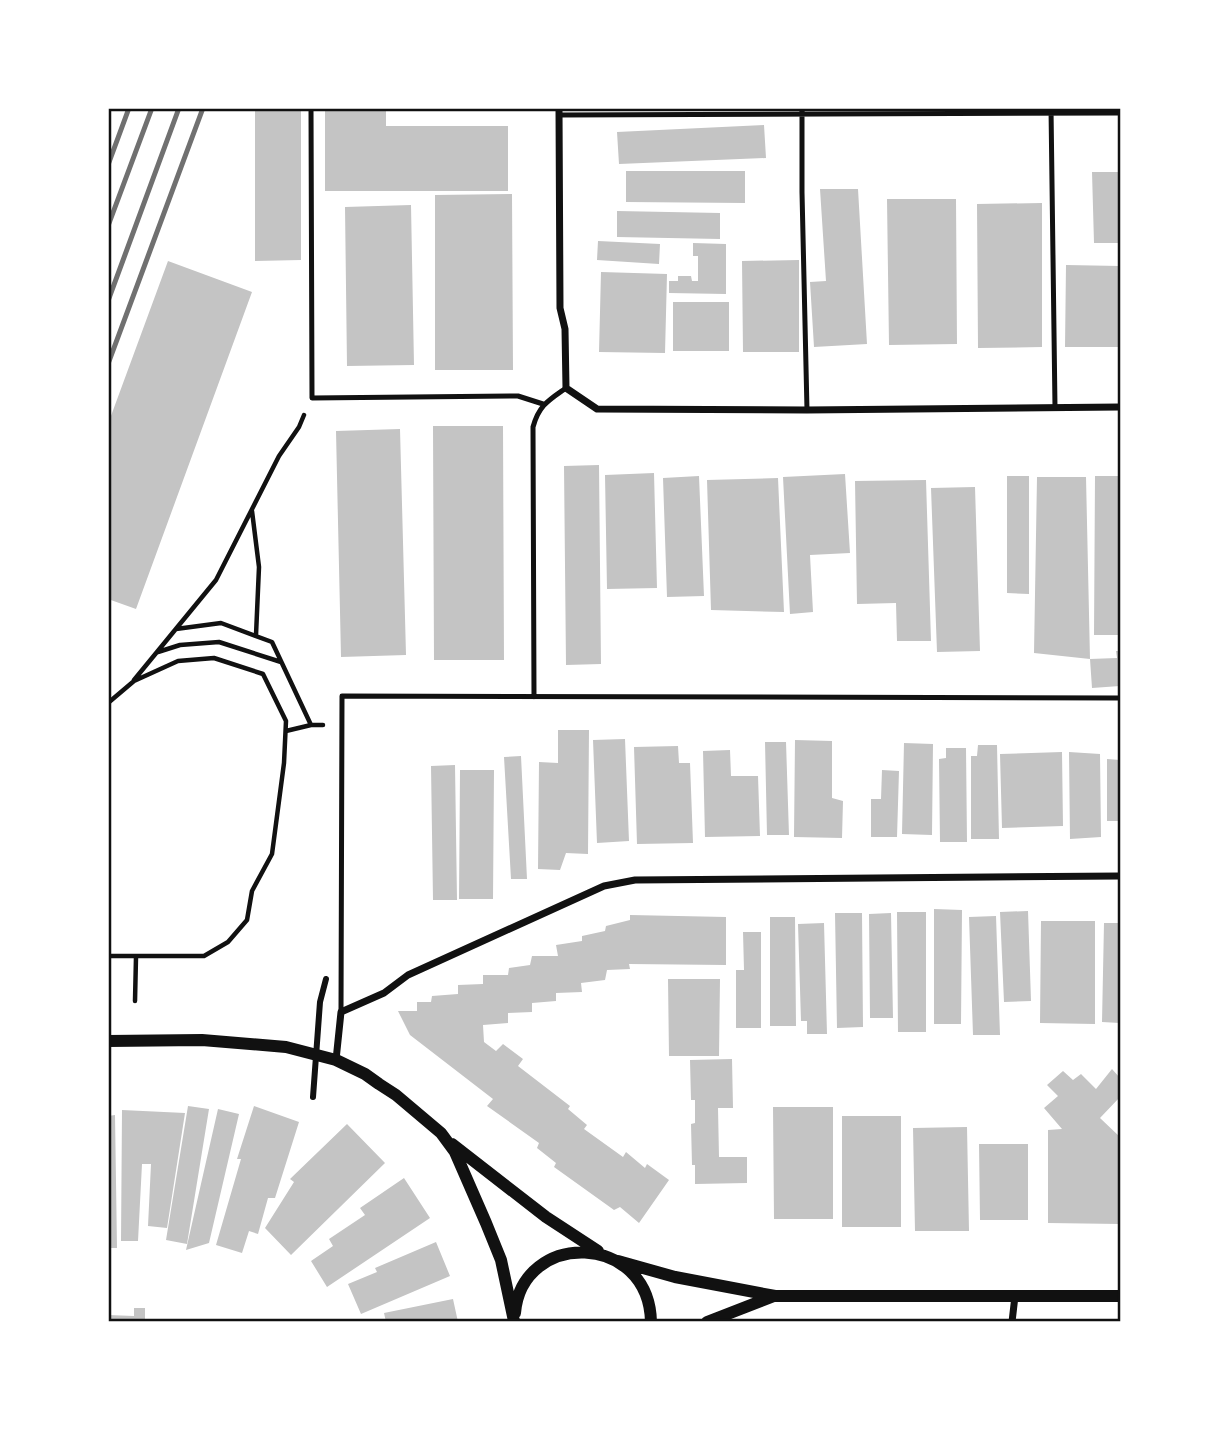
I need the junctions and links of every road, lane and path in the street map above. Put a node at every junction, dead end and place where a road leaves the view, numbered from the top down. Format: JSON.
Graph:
{"nodes":[{"id":1,"x":311,"y":108,"type":"edge"},
{"id":2,"x":1051,"y":111,"type":"edge"},
{"id":3,"x":559,"y":112,"type":"edge"},
{"id":4,"x":802,"y":112,"type":"edge"},
{"id":5,"x":1121,"y":113,"type":"edge"},
{"id":6,"x":566,"y":388,"type":"junction"},
{"id":7,"x":312,"y":398,"type":"junction"},
{"id":8,"x":543,"y":404,"type":"junction"},
{"id":9,"x":1055,"y":407,"type":"junction"},
{"id":10,"x":1121,"y":407,"type":"edge"},
{"id":11,"x":807,"y":410,"type":"junction"},
{"id":12,"x":251,"y":510,"type":"junction"},
{"id":13,"x":175,"y":629,"type":"junction"},
{"id":14,"x":256,"y":635,"type":"junction"},
{"id":15,"x":156,"y":653,"type":"junction"},
{"id":16,"x":282,"y":663,"type":"junction"},
{"id":17,"x":134,"y":681,"type":"junction"},
{"id":18,"x":534,"y":697,"type":"junction"},
{"id":19,"x":1121,"y":698,"type":"edge"},
{"id":20,"x":108,"y":703,"type":"edge"},
{"id":21,"x":312,"y":725,"type":"junction"},
{"id":22,"x":342,"y":725,"type":"junction"},
{"id":23,"x":286,"y":731,"type":"junction"},
{"id":24,"x":1121,"y":876,"type":"edge"},
{"id":25,"x":108,"y":956,"type":"edge"},
{"id":26,"x":136,"y":957,"type":"junction"},
{"id":27,"x":326,"y":979,"type":"dead end"},
{"id":28,"x":135,"y":1001,"type":"dead end"},
{"id":29,"x":341,"y":1012,"type":"junction"},
{"id":30,"x":108,"y":1041,"type":"edge"},
{"id":31,"x":316,"y":1054,"type":"junction"},
{"id":32,"x":336,"y":1060,"type":"junction"},
{"id":33,"x":313,"y":1097,"type":"dead end"},
{"id":34,"x":449,"y":1142,"type":"junction"},
{"id":35,"x":613,"y":1259,"type":"junction"},
{"id":36,"x":1015,"y":1295,"type":"junction"},
{"id":37,"x":775,"y":1296,"type":"junction"},
{"id":38,"x":1121,"y":1296,"type":"edge"},
{"id":39,"x":514,"y":1321,"type":"edge"},
{"id":40,"x":651,"y":1321,"type":"edge"},
{"id":41,"x":707,"y":1321,"type":"edge"},
{"id":42,"x":1012,"y":1321,"type":"edge"}],
"edges":[{"from":1,"to":7,"type":"lane"},
{"from":2,"to":4,"type":"lane"},
{"from":2,"to":5,"type":"lane"},
{"from":2,"to":9,"type":"lane"},
{"from":3,"to":4,"type":"lane"},
{"from":3,"to":6,"type":"street"},
{"from":4,"to":11,"type":"lane"},
{"from":6,"to":8,"type":"lane"},
{"from":6,"to":11,"type":"street"},
{"from":7,"to":8,"type":"lane"},
{"from":7,"to":12,"type":"path"},
{"from":8,"to":18,"type":"lane"},
{"from":9,"to":10,"type":"street"},
{"from":9,"to":11,"type":"street"},
{"from":12,"to":13,"type":"path"},
{"from":12,"to":14,"type":"path"},
{"from":13,"to":14,"type":"path"},
{"from":13,"to":15,"type":"path"},
{"from":14,"to":16,"type":"path"},
{"from":15,"to":16,"type":"path"},
{"from":15,"to":17,"type":"path"},
{"from":16,"to":21,"type":"path"},
{"from":17,"to":20,"type":"path"},
{"from":17,"to":23,"type":"path"},
{"from":18,"to":19,"type":"lane"},
{"from":18,"to":22,"type":"lane"},
{"from":21,"to":22,"type":"path"},
{"from":21,"to":23,"type":"path"},
{"from":22,"to":29,"type":"lane"},
{"from":23,"to":26,"type":"path"},
{"from":24,"to":29,"type":"street"},
{"from":25,"to":26,"type":"path"},
{"from":26,"to":28,"type":"path"},
{"from":27,"to":31,"type":"street"},
{"from":29,"to":32,"type":"street"},
{"from":30,"to":31,"type":"street"},
{"from":31,"to":32,"type":"street"},
{"from":31,"to":33,"type":"street"},
{"from":32,"to":34,"type":"street"},
{"from":34,"to":35,"type":"street"},
{"from":34,"to":39,"type":"street"},
{"from":35,"to":37,"type":"street"},
{"from":35,"to":39,"type":"street"},
{"from":35,"to":40,"type":"street"},
{"from":36,"to":37,"type":"street"},
{"from":36,"to":38,"type":"street"},
{"from":36,"to":42,"type":"street"},
{"from":37,"to":41,"type":"street"}]}
